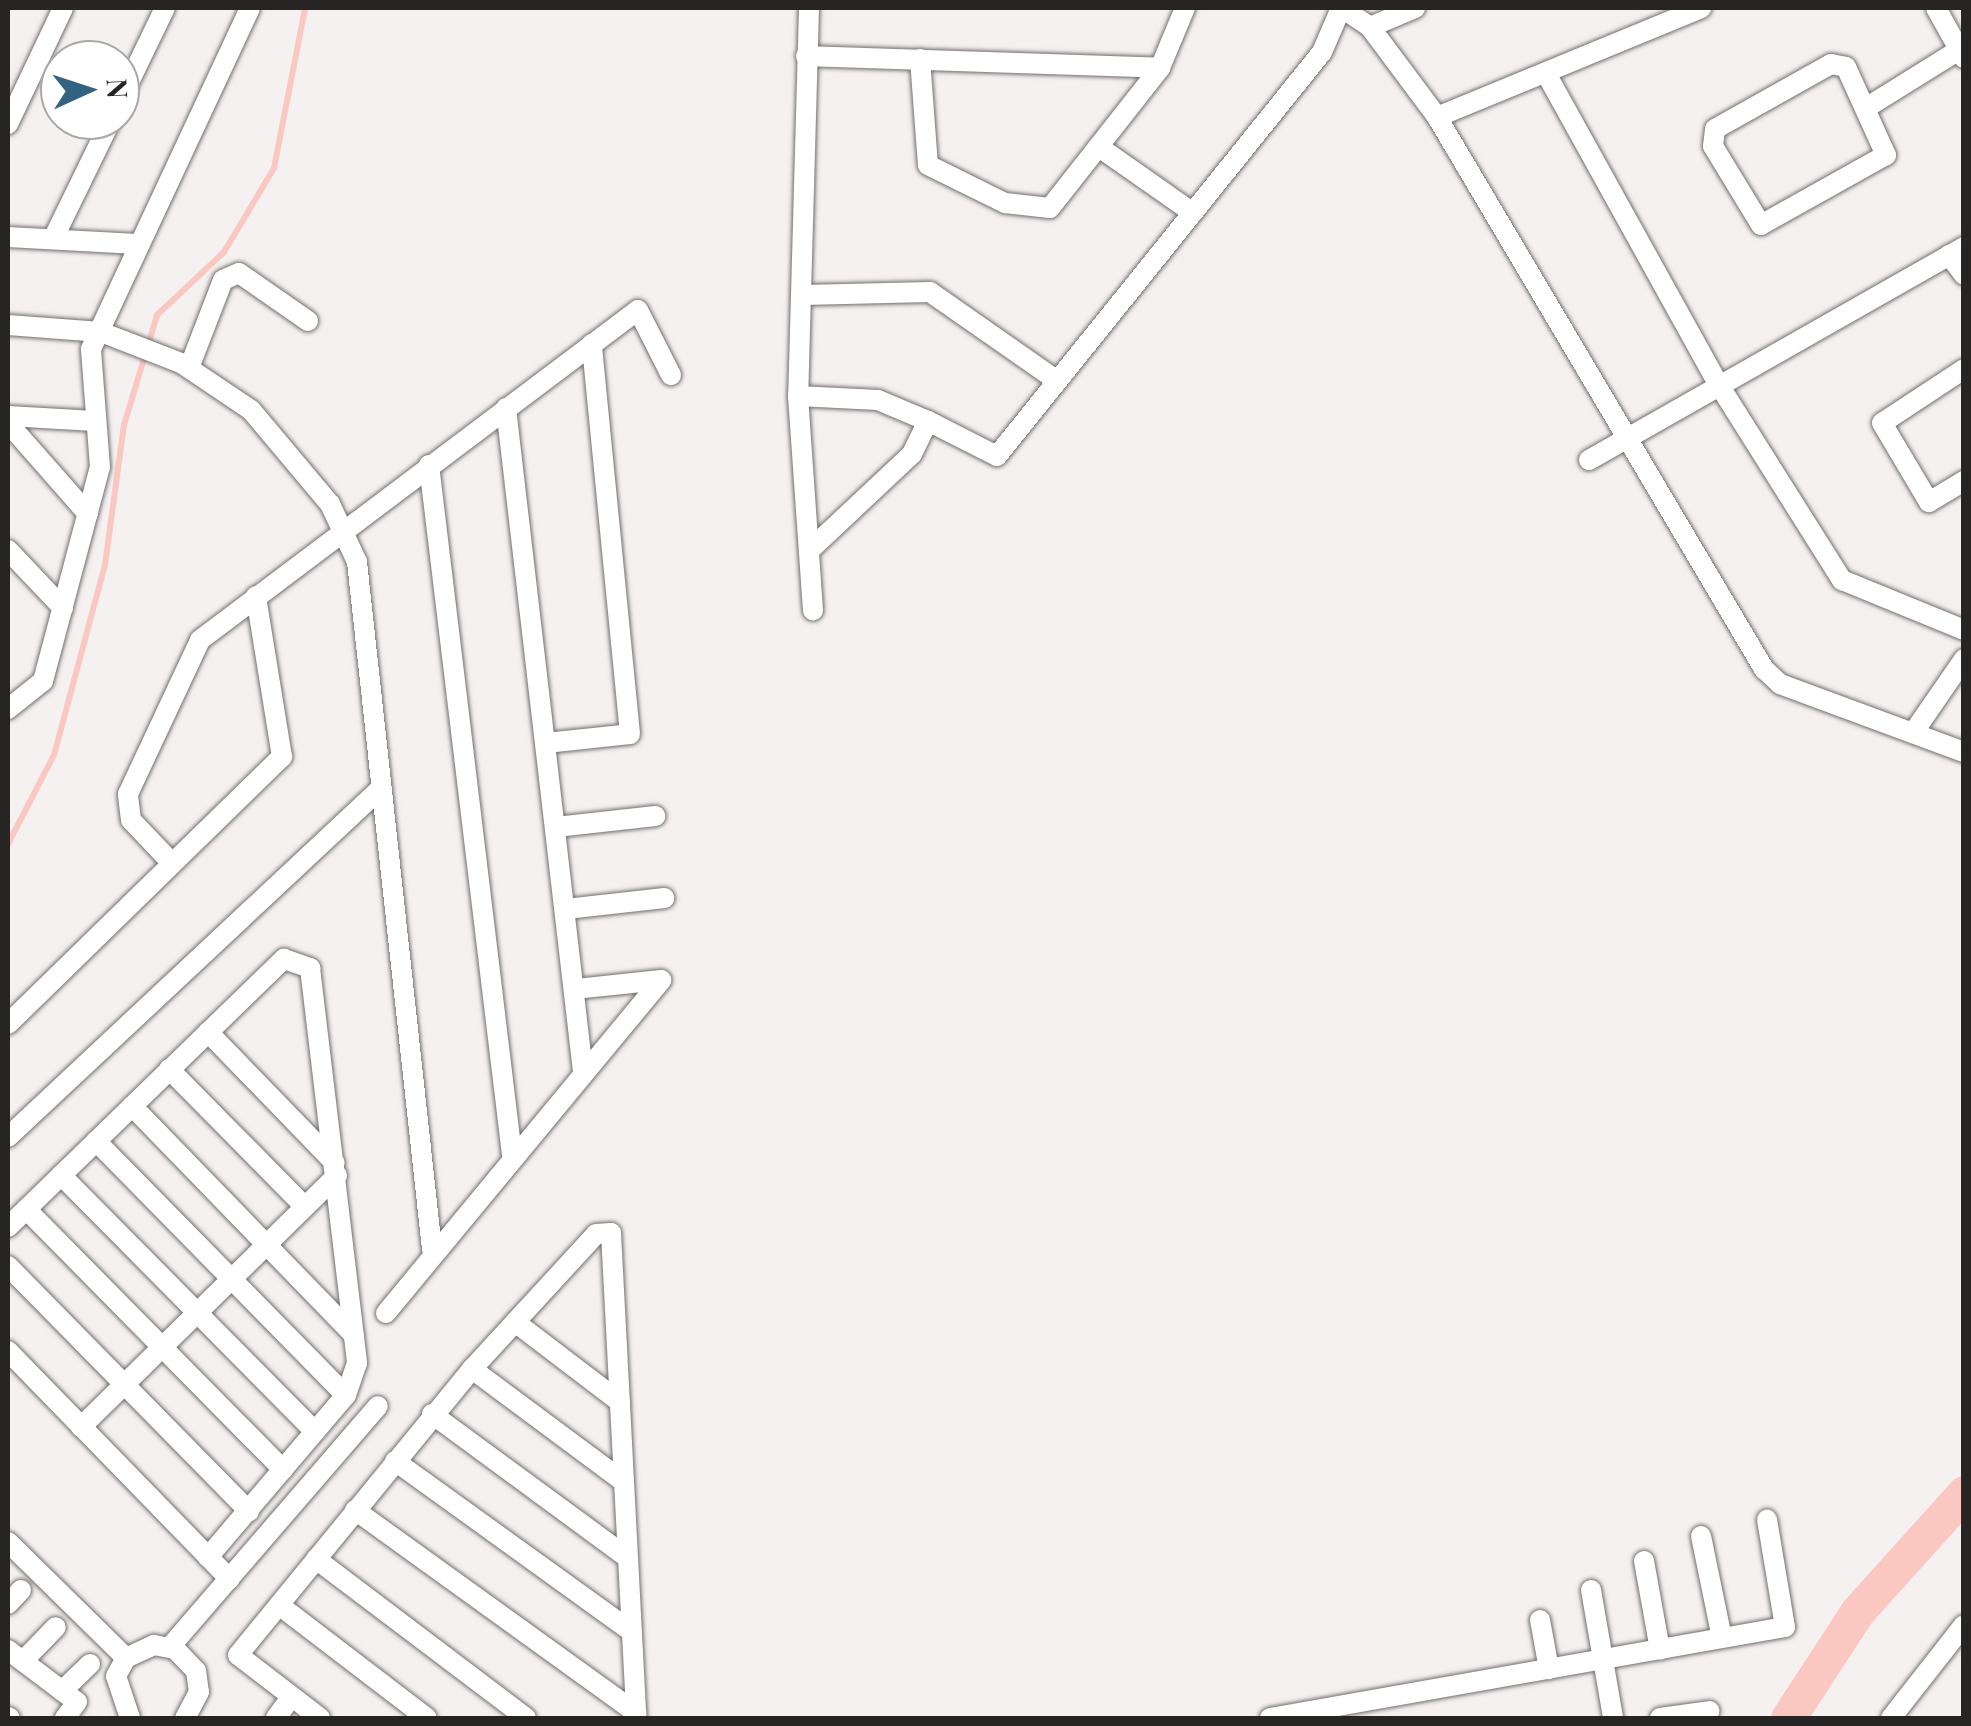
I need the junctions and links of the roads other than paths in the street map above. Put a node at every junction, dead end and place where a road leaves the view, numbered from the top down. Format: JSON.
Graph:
{"nodes":[{"id":1,"x":63,"y":8,"type":"edge"},
{"id":2,"x":165,"y":8,"type":"edge"},
{"id":3,"x":250,"y":8,"type":"edge"},
{"id":4,"x":809,"y":8,"type":"edge"},
{"id":5,"x":1185,"y":8,"type":"edge"},
{"id":6,"x":1341,"y":8,"type":"edge"},
{"id":7,"x":1414,"y":8,"type":"edge"},
{"id":8,"x":1701,"y":8,"type":"edge"},
{"id":9,"x":1936,"y":8,"type":"edge"},
{"id":10,"x":1370,"y":27,"type":"junction"},
{"id":11,"x":1961,"y":54,"type":"edge"},
{"id":12,"x":806,"y":56,"type":"junction"},
{"id":13,"x":140,"y":60,"type":"edge"},
{"id":14,"x":920,"y":60,"type":"junction"},
{"id":15,"x":1160,"y":68,"type":"junction"},
{"id":16,"x":1548,"y":77,"type":"junction"},
{"id":17,"x":1868,"y":106,"type":"junction"},
{"id":18,"x":1437,"y":117,"type":"junction"},
{"id":19,"x":8,"y":124,"type":"edge"},
{"id":20,"x":101,"y":140,"type":"edge"},
{"id":21,"x":1099,"y":146,"type":"junction"},
{"id":22,"x":1188,"y":210,"type":"junction"},
{"id":23,"x":55,"y":235,"type":"junction"},
{"id":24,"x":8,"y":237,"type":"edge"},
{"id":25,"x":136,"y":244,"type":"junction"},
{"id":26,"x":1956,"y":251,"type":"edge"},
{"id":27,"x":1964,"y":275,"type":"edge"},
{"id":28,"x":802,"y":295,"type":"junction"},
{"id":29,"x":308,"y":321,"type":"dead end"},
{"id":30,"x":8,"y":325,"type":"edge"},
{"id":31,"x":101,"y":332,"type":"junction"},
{"id":32,"x":592,"y":344,"type":"junction"},
{"id":33,"x":185,"y":366,"type":"junction"},
{"id":34,"x":1964,"y":369,"type":"edge"},
{"id":35,"x":671,"y":375,"type":"dead end"},
{"id":36,"x":1056,"y":380,"type":"junction"},
{"id":37,"x":1719,"y":385,"type":"junction"},
{"id":38,"x":798,"y":396,"type":"junction"},
{"id":39,"x":506,"y":408,"type":"junction"},
{"id":40,"x":8,"y":419,"type":"edge"},
{"id":41,"x":928,"y":421,"type":"junction"},
{"id":42,"x":95,"y":422,"type":"junction"},
{"id":43,"x":1622,"y":442,"type":"junction"},
{"id":44,"x":1590,"y":460,"type":"dead end"},
{"id":45,"x":429,"y":466,"type":"junction"},
{"id":46,"x":1964,"y":481,"type":"edge"},
{"id":47,"x":88,"y":514,"type":"junction"},
{"id":48,"x":342,"y":530,"type":"junction"},
{"id":49,"x":811,"y":548,"type":"junction"},
{"id":50,"x":8,"y":550,"type":"edge"},
{"id":51,"x":256,"y":596,"type":"junction"},
{"id":52,"x":63,"y":608,"type":"junction"},
{"id":53,"x":813,"y":610,"type":"dead end"},
{"id":54,"x":1964,"y":630,"type":"edge"},
{"id":55,"x":1964,"y":658,"type":"edge"},
{"id":56,"x":12,"y":697,"type":"edge"},
{"id":57,"x":1913,"y":733,"type":"junction"},
{"id":58,"x":546,"y":743,"type":"junction"},
{"id":59,"x":1964,"y":752,"type":"edge"},
{"id":60,"x":379,"y":790,"type":"junction"},
{"id":61,"x":655,"y":816,"type":"dead end"},
{"id":62,"x":556,"y":828,"type":"junction"},
{"id":63,"x":168,"y":860,"type":"junction"},
{"id":64,"x":664,"y":898,"type":"dead end"},
{"id":65,"x":566,"y":909,"type":"junction"},
{"id":66,"x":576,"y":988,"type":"junction"},
{"id":67,"x":8,"y":1024,"type":"edge"},
{"id":68,"x":208,"y":1032,"type":"junction"},
{"id":69,"x":169,"y":1070,"type":"junction"},
{"id":70,"x":583,"y":1072,"type":"junction"},
{"id":71,"x":132,"y":1106,"type":"junction"},
{"id":72,"x":8,"y":1137,"type":"edge"},
{"id":73,"x":96,"y":1141,"type":"junction"},
{"id":74,"x":512,"y":1154,"type":"junction"},
{"id":75,"x":336,"y":1169,"type":"junction"},
{"id":76,"x":61,"y":1174,"type":"junction"},
{"id":77,"x":303,"y":1206,"type":"junction"},
{"id":78,"x":26,"y":1209,"type":"junction"},
{"id":79,"x":8,"y":1227,"type":"edge"},
{"id":80,"x":266,"y":1242,"type":"junction"},
{"id":81,"x":432,"y":1248,"type":"junction"},
{"id":82,"x":8,"y":1266,"type":"edge"},
{"id":83,"x":230,"y":1278,"type":"junction"},
{"id":84,"x":196,"y":1312,"type":"junction"},
{"id":85,"x":386,"y":1313,"type":"dead end"},
{"id":86,"x":515,"y":1322,"type":"junction"},
{"id":87,"x":354,"y":1335,"type":"junction"},
{"id":88,"x":162,"y":1347,"type":"junction"},
{"id":89,"x":8,"y":1351,"type":"edge"},
{"id":90,"x":472,"y":1369,"type":"junction"},
{"id":91,"x":124,"y":1384,"type":"junction"},
{"id":92,"x":346,"y":1395,"type":"junction"},
{"id":93,"x":620,"y":1402,"type":"junction"},
{"id":94,"x":378,"y":1406,"type":"dead end"},
{"id":95,"x":432,"y":1414,"type":"junction"},
{"id":96,"x":81,"y":1426,"type":"junction"},
{"id":97,"x":315,"y":1432,"type":"junction"},
{"id":98,"x":395,"y":1461,"type":"junction"},
{"id":99,"x":284,"y":1470,"type":"junction"},
{"id":100,"x":624,"y":1482,"type":"junction"},
{"id":101,"x":356,"y":1510,"type":"junction"},
{"id":102,"x":249,"y":1511,"type":"junction"},
{"id":103,"x":1767,"y":1519,"type":"dead end"},
{"id":104,"x":1701,"y":1536,"type":"dead end"},
{"id":105,"x":8,"y":1542,"type":"edge"},
{"id":106,"x":208,"y":1558,"type":"junction"},
{"id":107,"x":628,"y":1558,"type":"junction"},
{"id":108,"x":316,"y":1560,"type":"junction"},
{"id":109,"x":1644,"y":1561,"type":"dead end"},
{"id":110,"x":230,"y":1579,"type":"junction"},
{"id":111,"x":1591,"y":1590,"type":"dead end"},
{"id":112,"x":279,"y":1604,"type":"junction"},
{"id":113,"x":1540,"y":1620,"type":"dead end"},
{"id":114,"x":56,"y":1628,"type":"dead end"},
{"id":115,"x":631,"y":1631,"type":"junction"},
{"id":116,"x":1960,"y":1631,"type":"edge"},
{"id":117,"x":1722,"y":1638,"type":"junction"},
{"id":118,"x":170,"y":1647,"type":"junction"},
{"id":119,"x":1660,"y":1650,"type":"junction"},
{"id":120,"x":15,"y":1656,"type":"edge"},
{"id":121,"x":126,"y":1658,"type":"junction"},
{"id":122,"x":1603,"y":1660,"type":"junction"},
{"id":123,"x":90,"y":1664,"type":"dead end"},
{"id":124,"x":1549,"y":1669,"type":"junction"},
{"id":125,"x":62,"y":1691,"type":"junction"},
{"id":126,"x":291,"y":1697,"type":"junction"},
{"id":127,"x":1710,"y":1711,"type":"dead end"},
{"id":128,"x":192,"y":1716,"type":"edge"},
{"id":129,"x":636,"y":1716,"type":"edge"},
{"id":130,"x":65,"y":1718,"type":"edge"},
{"id":131,"x":130,"y":1718,"type":"edge"},
{"id":132,"x":276,"y":1718,"type":"edge"},
{"id":133,"x":320,"y":1718,"type":"edge"},
{"id":134,"x":427,"y":1718,"type":"edge"},
{"id":135,"x":526,"y":1718,"type":"edge"},
{"id":136,"x":1270,"y":1718,"type":"edge"},
{"id":137,"x":1613,"y":1718,"type":"edge"},
{"id":138,"x":1660,"y":1718,"type":"edge"},
{"id":139,"x":1891,"y":1718,"type":"edge"}],
"edges":[{"from":1,"to":19,"type":"street"},
{"from":2,"to":13,"type":"street"},
{"from":3,"to":25,"type":"street"},
{"from":4,"to":12,"type":"street"},
{"from":5,"to":15,"type":"street"},
{"from":6,"to":10,"type":"street"},
{"from":6,"to":22,"type":"street"},
{"from":7,"to":10,"type":"street"},
{"from":8,"to":16,"type":"street"},
{"from":9,"to":11,"type":"street"},
{"from":10,"to":18,"type":"street"},
{"from":11,"to":17,"type":"street"},
{"from":12,"to":14,"type":"street"},
{"from":12,"to":28,"type":"street"},
{"from":14,"to":15,"type":"street"},
{"from":14,"to":21,"type":"street"},
{"from":15,"to":21,"type":"street"},
{"from":16,"to":18,"type":"street"},
{"from":16,"to":37,"type":"street"},
{"from":17,"to":17,"type":"street"},
{"from":18,"to":43,"type":"street"},
{"from":20,"to":23,"type":"street"},
{"from":21,"to":22,"type":"street"},
{"from":22,"to":36,"type":"street"},
{"from":23,"to":24,"type":"street"},
{"from":23,"to":25,"type":"street"},
{"from":25,"to":31,"type":"street"},
{"from":26,"to":27,"type":"street"},
{"from":26,"to":37,"type":"street"},
{"from":28,"to":36,"type":"street"},
{"from":28,"to":38,"type":"street"},
{"from":29,"to":33,"type":"street"},
{"from":30,"to":31,"type":"street"},
{"from":31,"to":33,"type":"street"},
{"from":31,"to":42,"type":"street"},
{"from":32,"to":35,"type":"street"},
{"from":32,"to":39,"type":"street"},
{"from":32,"to":58,"type":"street"},
{"from":33,"to":48,"type":"street"},
{"from":34,"to":46,"type":"street"},
{"from":36,"to":41,"type":"street"},
{"from":37,"to":43,"type":"street"},
{"from":37,"to":54,"type":"street"},
{"from":38,"to":41,"type":"street"},
{"from":38,"to":49,"type":"street"},
{"from":39,"to":45,"type":"street"},
{"from":39,"to":58,"type":"street"},
{"from":40,"to":42,"type":"street"},
{"from":40,"to":47,"type":"street"},
{"from":41,"to":49,"type":"street"},
{"from":42,"to":47,"type":"street"},
{"from":43,"to":44,"type":"street"},
{"from":43,"to":57,"type":"street"},
{"from":45,"to":48,"type":"street"},
{"from":45,"to":74,"type":"street"},
{"from":47,"to":52,"type":"street"},
{"from":48,"to":51,"type":"street"},
{"from":48,"to":60,"type":"street"},
{"from":49,"to":53,"type":"street"},
{"from":50,"to":52,"type":"street"},
{"from":51,"to":63,"type":"street"},
{"from":51,"to":63,"type":"street"},
{"from":52,"to":56,"type":"street"},
{"from":55,"to":57,"type":"street"},
{"from":57,"to":59,"type":"street"},
{"from":58,"to":62,"type":"street"},
{"from":60,"to":72,"type":"street"},
{"from":60,"to":81,"type":"street"},
{"from":61,"to":62,"type":"street"},
{"from":62,"to":65,"type":"street"},
{"from":63,"to":67,"type":"street"},
{"from":64,"to":65,"type":"street"},
{"from":65,"to":66,"type":"street"},
{"from":66,"to":70,"type":"street"},
{"from":66,"to":70,"type":"street"},
{"from":68,"to":69,"type":"street"},
{"from":68,"to":75,"type":"street"},
{"from":68,"to":75,"type":"street"},
{"from":69,"to":71,"type":"street"},
{"from":69,"to":77,"type":"street"},
{"from":70,"to":74,"type":"street"},
{"from":71,"to":73,"type":"street"},
{"from":71,"to":80,"type":"street"},
{"from":73,"to":76,"type":"street"},
{"from":73,"to":83,"type":"street"},
{"from":74,"to":81,"type":"street"},
{"from":75,"to":77,"type":"street"},
{"from":75,"to":87,"type":"street"},
{"from":76,"to":78,"type":"street"},
{"from":76,"to":84,"type":"street"},
{"from":77,"to":80,"type":"street"},
{"from":78,"to":79,"type":"street"},
{"from":78,"to":88,"type":"street"},
{"from":80,"to":83,"type":"street"},
{"from":80,"to":87,"type":"street"},
{"from":81,"to":85,"type":"street"},
{"from":82,"to":91,"type":"street"},
{"from":83,"to":84,"type":"street"},
{"from":83,"to":92,"type":"street"},
{"from":84,"to":88,"type":"street"},
{"from":84,"to":97,"type":"street"},
{"from":86,"to":90,"type":"street"},
{"from":86,"to":93,"type":"street"},
{"from":86,"to":93,"type":"street"},
{"from":87,"to":92,"type":"street"},
{"from":88,"to":91,"type":"street"},
{"from":88,"to":99,"type":"street"},
{"from":89,"to":96,"type":"street"},
{"from":90,"to":95,"type":"street"},
{"from":90,"to":100,"type":"street"},
{"from":91,"to":96,"type":"street"},
{"from":91,"to":102,"type":"street"},
{"from":92,"to":97,"type":"street"},
{"from":93,"to":100,"type":"street"},
{"from":94,"to":110,"type":"street"},
{"from":95,"to":98,"type":"street"},
{"from":95,"to":107,"type":"street"},
{"from":96,"to":106,"type":"street"},
{"from":97,"to":99,"type":"street"},
{"from":98,"to":101,"type":"street"},
{"from":98,"to":115,"type":"street"},
{"from":99,"to":102,"type":"street"},
{"from":100,"to":107,"type":"street"},
{"from":101,"to":108,"type":"street"},
{"from":101,"to":129,"type":"street"},
{"from":102,"to":106,"type":"street"},
{"from":103,"to":117,"type":"street"},
{"from":104,"to":117,"type":"street"},
{"from":105,"to":121,"type":"street"},
{"from":106,"to":110,"type":"street"},
{"from":107,"to":115,"type":"street"},
{"from":108,"to":112,"type":"street"},
{"from":108,"to":135,"type":"street"},
{"from":109,"to":119,"type":"street"},
{"from":110,"to":118,"type":"street"},
{"from":111,"to":122,"type":"street"},
{"from":112,"to":126,"type":"street"},
{"from":112,"to":134,"type":"street"},
{"from":113,"to":124,"type":"street"},
{"from":114,"to":120,"type":"street"},
{"from":115,"to":129,"type":"street"},
{"from":116,"to":139,"type":"street"},
{"from":117,"to":119,"type":"street"},
{"from":118,"to":121,"type":"street"},
{"from":118,"to":128,"type":"street"},
{"from":119,"to":122,"type":"street"},
{"from":120,"to":125,"type":"street"},
{"from":121,"to":131,"type":"street"},
{"from":122,"to":124,"type":"street"},
{"from":122,"to":137,"type":"street"},
{"from":123,"to":125,"type":"street"},
{"from":124,"to":136,"type":"street"},
{"from":125,"to":130,"type":"street"},
{"from":126,"to":132,"type":"street"},
{"from":126,"to":133,"type":"street"},
{"from":127,"to":138,"type":"street"}]}
